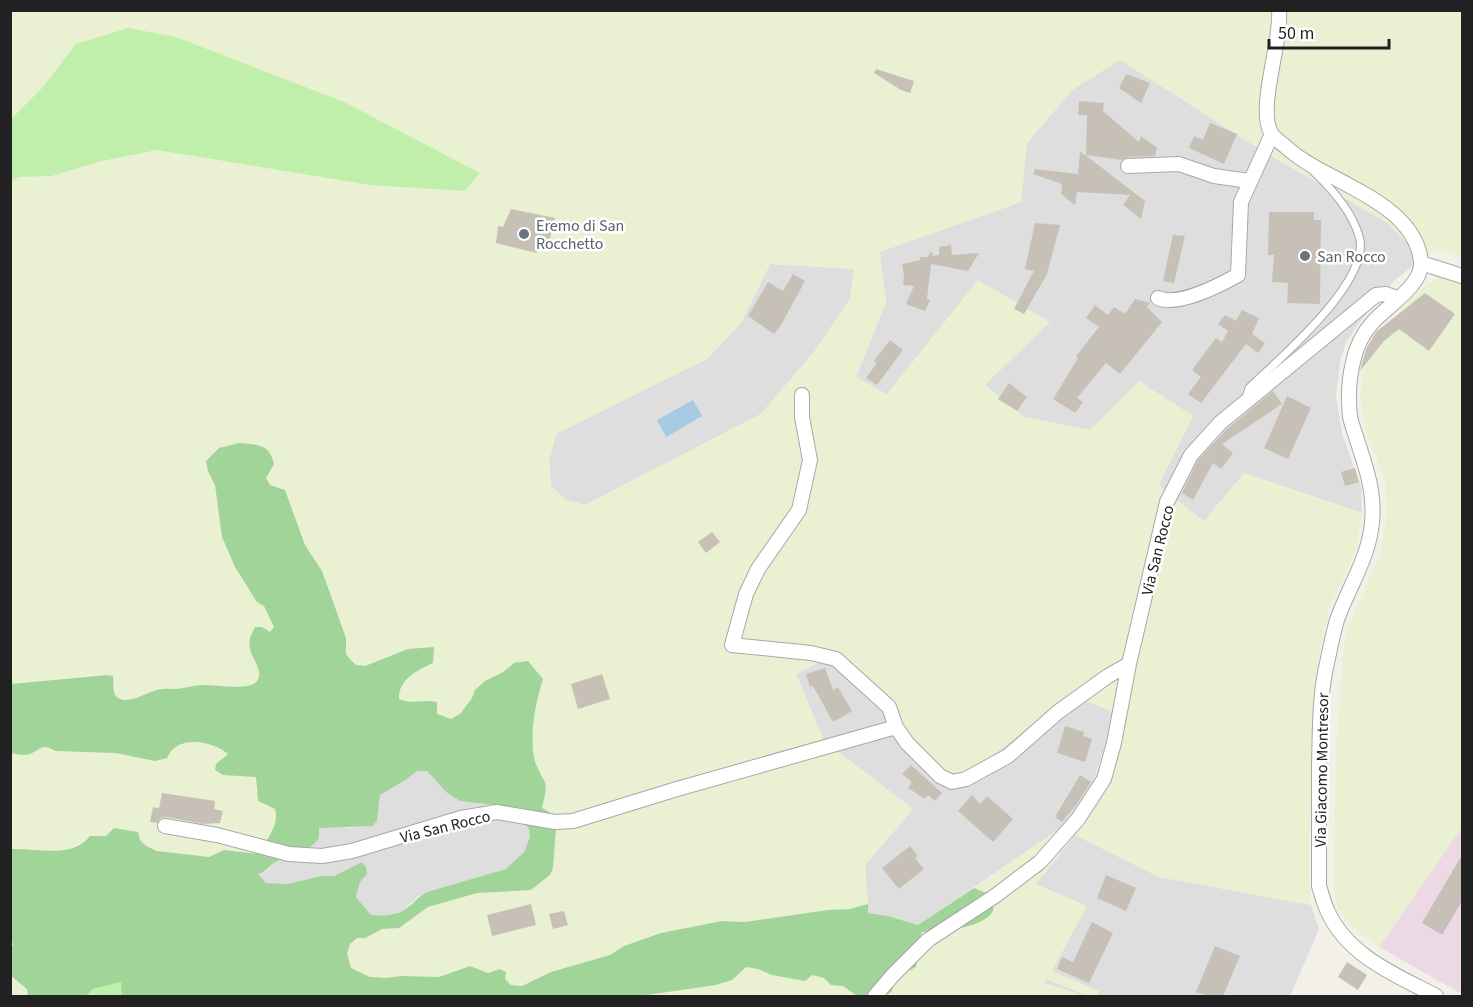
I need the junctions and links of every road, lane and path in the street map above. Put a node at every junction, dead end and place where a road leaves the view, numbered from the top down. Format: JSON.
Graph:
{"nodes":[{"id":1,"x":1279,"y":10,"type":"edge"},
{"id":2,"x":1272,"y":134,"type":"junction"},
{"id":3,"x":1302,"y":160,"type":"junction"},
{"id":4,"x":1128,"y":166,"type":"dead end"},
{"id":5,"x":1249,"y":182,"type":"junction"},
{"id":6,"x":1421,"y":263,"type":"junction"},
{"id":7,"x":1462,"y":276,"type":"edge"},
{"id":8,"x":1158,"y":298,"type":"dead end"},
{"id":9,"x":1397,"y":298,"type":"junction"},
{"id":10,"x":801,"y":395,"type":"dead end"},
{"id":11,"x":1245,"y":403,"type":"junction"},
{"id":12,"x":1129,"y":664,"type":"junction"},
{"id":13,"x":896,"y":726,"type":"junction"},
{"id":14,"x":165,"y":826,"type":"dead end"},
{"id":15,"x":875,"y":996,"type":"edge"},
{"id":16,"x":1436,"y":996,"type":"edge"}],
"edges":[{"from":1,"to":2,"type":"street"},
{"from":2,"to":3,"type":"street"},
{"from":2,"to":5,"type":"street"},
{"from":3,"to":6,"type":"street"},
{"from":3,"to":11,"type":"lane"},
{"from":4,"to":5,"type":"street"},
{"from":5,"to":8,"type":"street"},
{"from":6,"to":7,"type":"street"},
{"from":6,"to":9,"type":"street"},
{"from":9,"to":11,"type":"street","name":"Via San Rocco"},
{"from":9,"to":16,"type":"street","name":"Via Giacomo Montresor"},
{"from":10,"to":13,"type":"street"},
{"from":11,"to":12,"type":"street","name":"Via San Rocco"},
{"from":12,"to":13,"type":"street"},
{"from":12,"to":15,"type":"street","name":"Via San Rocco"},
{"from":13,"to":14,"type":"street","name":"Via San Rocco"}]}
